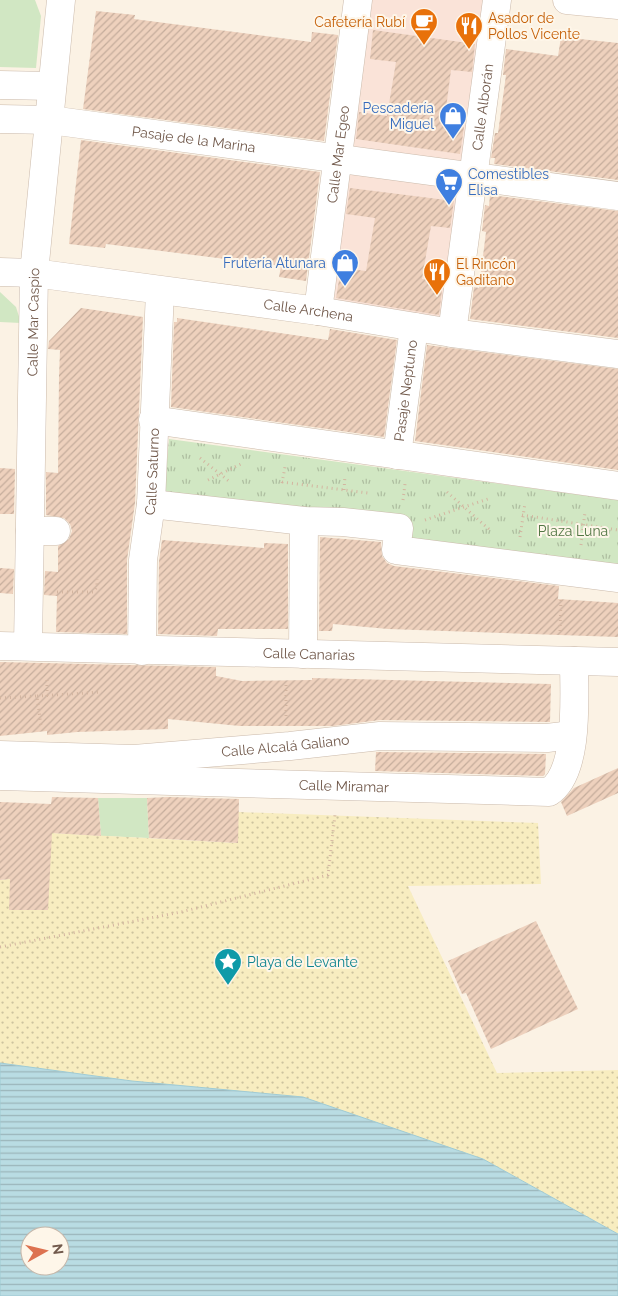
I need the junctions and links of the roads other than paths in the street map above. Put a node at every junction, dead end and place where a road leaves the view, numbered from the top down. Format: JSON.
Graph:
{"nodes":[{"id":1,"x":61,"y":0,"type":"edge"},
{"id":2,"x":358,"y":0,"type":"edge"},
{"id":3,"x":497,"y":0,"type":"edge"},
{"id":4,"x":567,"y":0,"type":"edge"},
{"id":5,"x":618,"y":5,"type":"edge"},
{"id":6,"x":0,"y":85,"type":"edge"},
{"id":7,"x":52,"y":86,"type":"junction"},
{"id":8,"x":0,"y":119,"type":"edge"},
{"id":9,"x":50,"y":120,"type":"junction"},
{"id":10,"x":338,"y":158,"type":"junction"},
{"id":11,"x":473,"y":177,"type":"junction"},
{"id":12,"x":618,"y":196,"type":"edge"},
{"id":13,"x":0,"y":272,"type":"edge"},
{"id":14,"x":34,"y":273,"type":"junction"},
{"id":15,"x":160,"y":291,"type":"junction"},
{"id":16,"x":318,"y":311,"type":"junction"},
{"id":17,"x":414,"y":327,"type":"junction"},
{"id":18,"x":452,"y":333,"type":"junction"},
{"id":19,"x":618,"y":354,"type":"edge"},
{"id":20,"x":153,"y":420,"type":"junction"},
{"id":21,"x":402,"y":456,"type":"junction"},
{"id":22,"x":618,"y":486,"type":"edge"},
{"id":23,"x":151,"y":504,"type":"junction"},
{"id":24,"x":291,"y":520,"type":"junction"},
{"id":25,"x":618,"y":578,"type":"edge"},
{"id":26,"x":0,"y":646,"type":"edge"},
{"id":27,"x":28,"y":646,"type":"junction"},
{"id":28,"x":142,"y":651,"type":"junction"},
{"id":29,"x":295,"y":654,"type":"junction"},
{"id":30,"x":568,"y":660,"type":"junction"},
{"id":31,"x":618,"y":662,"type":"edge"},
{"id":32,"x":572,"y":735,"type":"junction"},
{"id":33,"x":0,"y":755,"type":"edge"},
{"id":34,"x":0,"y":776,"type":"edge"}],
"edges":[{"from":1,"to":7,"type":"street","name":"Calle Mar Caspio"},
{"from":2,"to":10,"type":"street","name":"Calle Mar Egeo"},
{"from":3,"to":11,"type":"street","name":"Calle Alborán"},
{"from":4,"to":5,"type":"street"},
{"from":6,"to":7,"type":"street"},
{"from":7,"to":9,"type":"street","name":"Calle Mar Caspio"},
{"from":8,"to":9,"type":"street","name":"Pasaje de la Marina"},
{"from":9,"to":10,"type":"street","name":"Pasaje de la Marina"},
{"from":9,"to":14,"type":"street","name":"Calle Mar Caspio"},
{"from":10,"to":11,"type":"street","name":"Pasaje de la Marina"},
{"from":10,"to":16,"type":"street","name":"Calle Mar Egeo"},
{"from":11,"to":12,"type":"street","name":"Pasaje de la Marina"},
{"from":11,"to":18,"type":"street","name":"Calle Alborán"},
{"from":13,"to":14,"type":"street","name":"Calle Archena"},
{"from":14,"to":15,"type":"street","name":"Calle Archena"},
{"from":14,"to":27,"type":"street","name":"Calle Mar Caspio"},
{"from":15,"to":16,"type":"street","name":"Calle Archena"},
{"from":15,"to":20,"type":"street","name":"Calle Saturno"},
{"from":16,"to":17,"type":"street","name":"Calle Archena"},
{"from":17,"to":18,"type":"street","name":"Calle Archena"},
{"from":17,"to":21,"type":"street","name":"Pasaje Neptuno"},
{"from":18,"to":19,"type":"street","name":"Calle Archena"},
{"from":20,"to":21,"type":"street"},
{"from":20,"to":23,"type":"street","name":"Calle Saturno"},
{"from":21,"to":22,"type":"street"},
{"from":23,"to":24,"type":"street"},
{"from":23,"to":28,"type":"street","name":"Calle Saturno"},
{"from":24,"to":25,"type":"street"},
{"from":24,"to":29,"type":"street"},
{"from":26,"to":27,"type":"street","name":"Calle Canarias"},
{"from":27,"to":28,"type":"street","name":"Calle Canarias"},
{"from":28,"to":29,"type":"street","name":"Calle Canarias"},
{"from":29,"to":30,"type":"street","name":"Calle Canarias"},
{"from":30,"to":31,"type":"street","name":"Calle Canarias"},
{"from":30,"to":32,"type":"street","name":"Calle Miramar"},
{"from":32,"to":33,"type":"street","name":"Calle Alcalá Galiano"},
{"from":32,"to":34,"type":"street","name":"Calle Miramar"}]}
